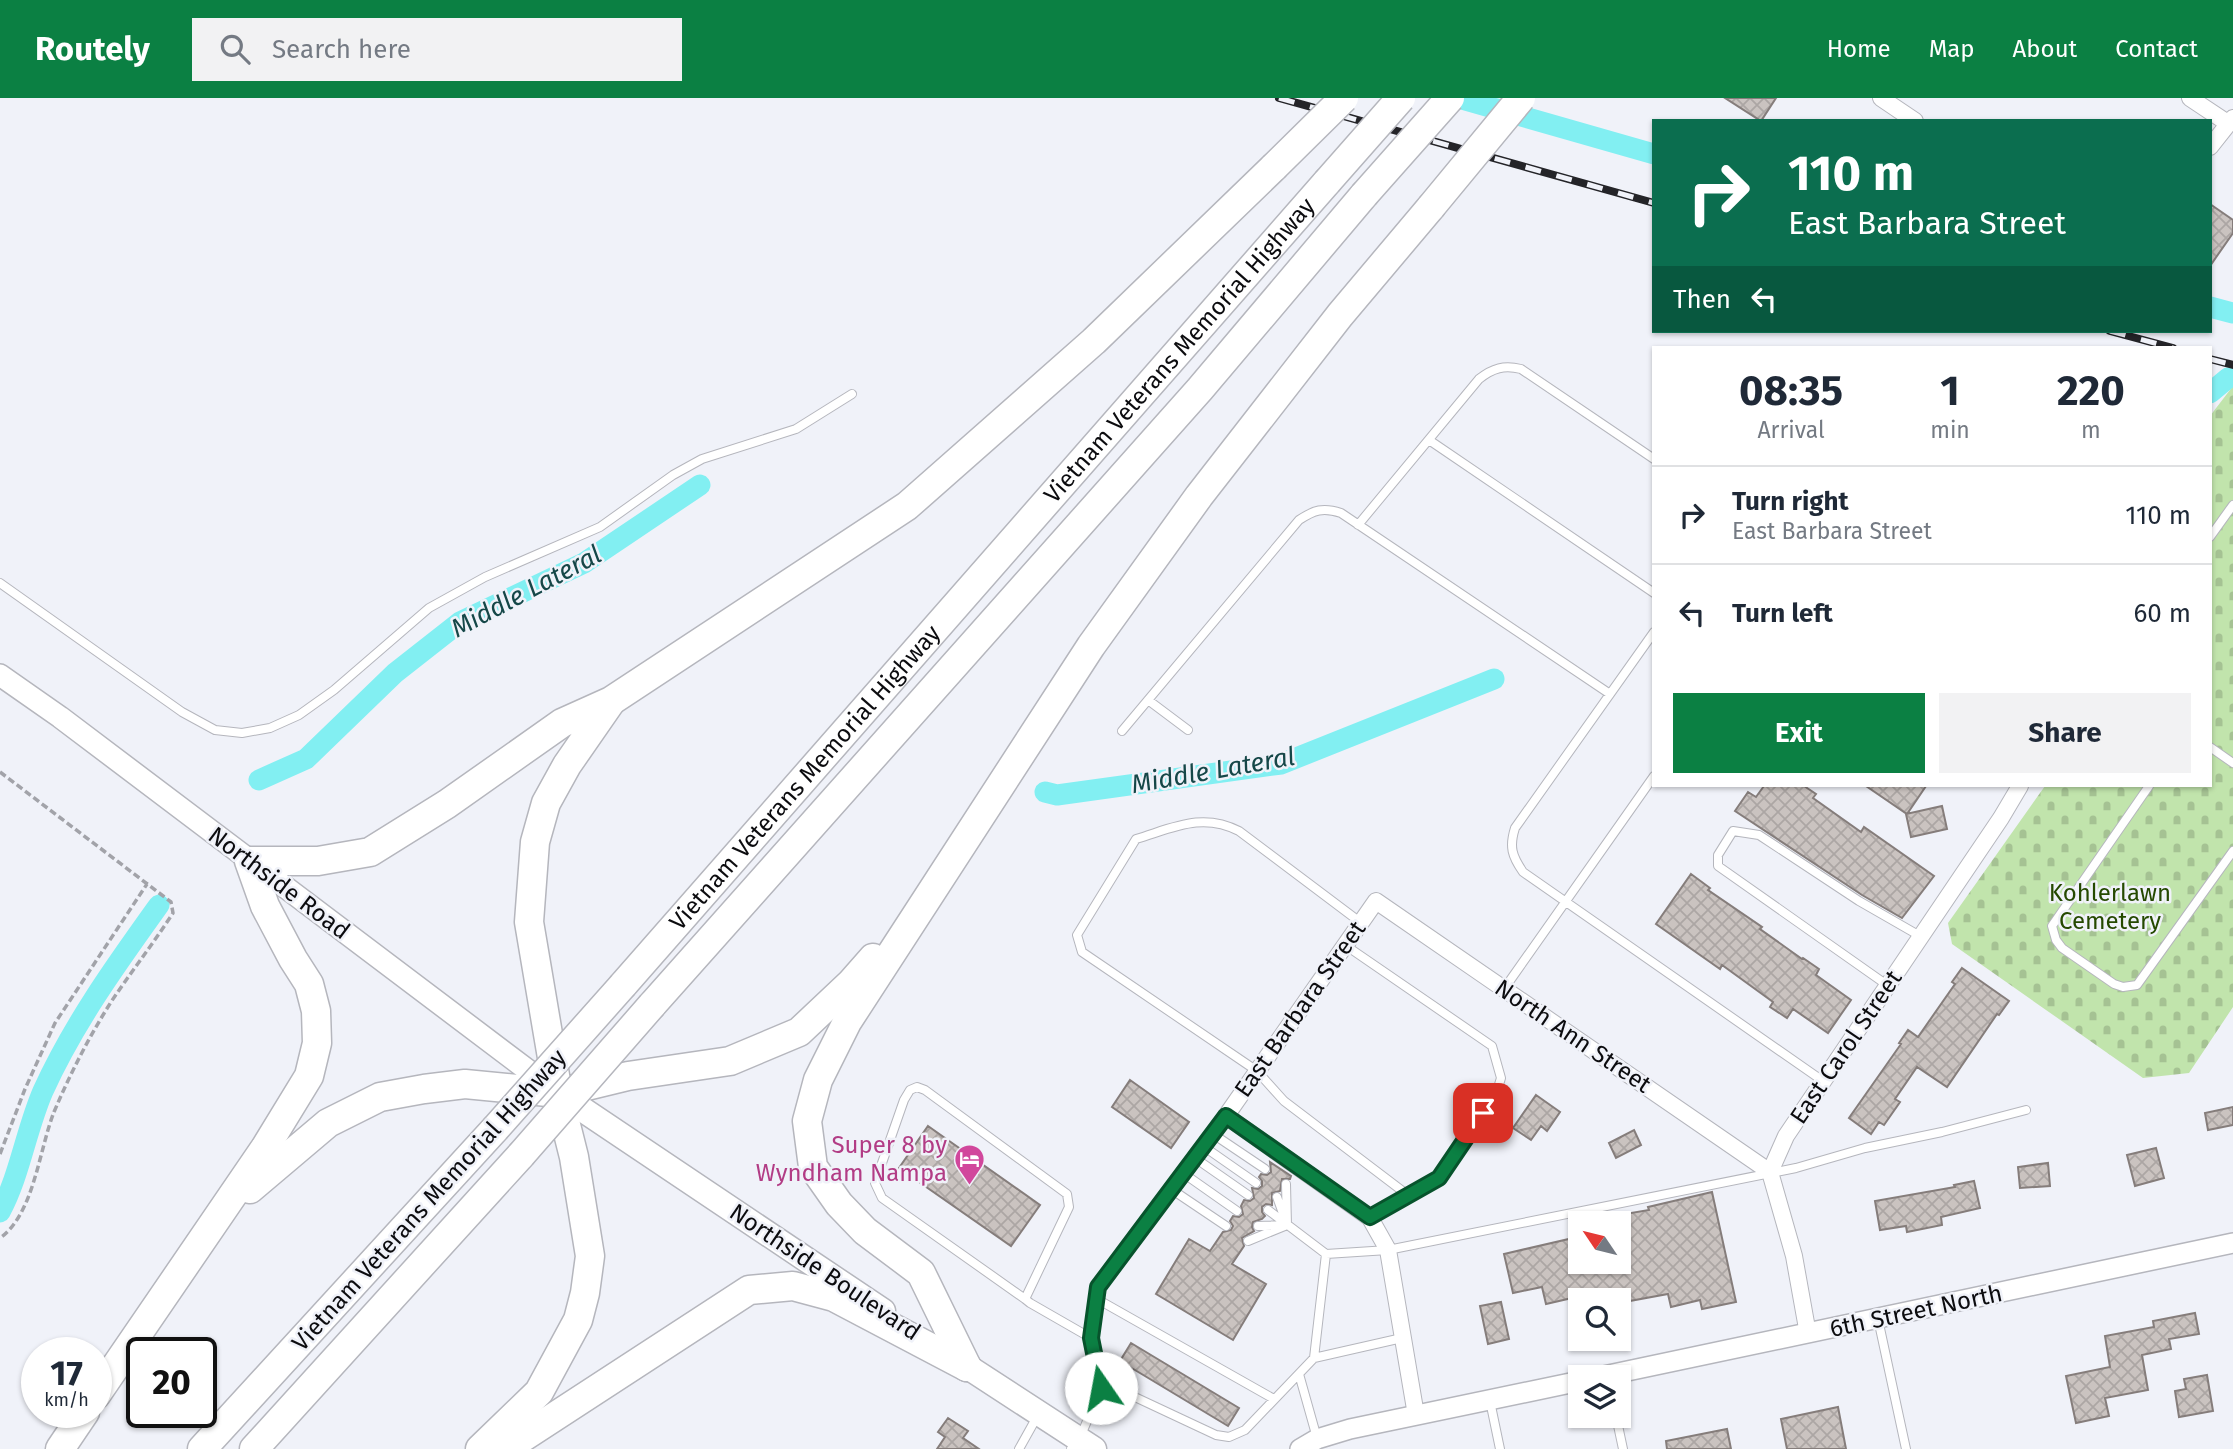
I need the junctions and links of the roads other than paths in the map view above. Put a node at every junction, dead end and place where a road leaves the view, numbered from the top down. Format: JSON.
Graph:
{"nodes":[{"id":1,"x":1344,"y":98,"type":"edge"},
{"id":2,"x":1401,"y":98,"type":"edge"},
{"id":3,"x":1450,"y":98,"type":"edge"},
{"id":4,"x":1521,"y":98,"type":"edge"},
{"id":5,"x":1881,"y":98,"type":"edge"},
{"id":6,"x":2190,"y":98,"type":"edge"},
{"id":7,"x":1912,"y":119,"type":"edge"},
{"id":8,"x":2231,"y":121,"type":"edge"},
{"id":9,"x":2212,"y":145,"type":"edge"},
{"id":10,"x":852,"y":394,"type":"dead end"},
{"id":11,"x":1429,"y":440,"type":"junction"},
{"id":12,"x":1652,"y":458,"type":"edge"},
{"id":13,"x":2233,"y":505,"type":"edge"},
{"id":14,"x":1358,"y":525,"type":"junction"},
{"id":15,"x":2212,"y":534,"type":"edge"},
{"id":16,"x":0,"y":583,"type":"edge"},
{"id":17,"x":1652,"y":592,"type":"edge"},
{"id":18,"x":1652,"y":635,"type":"edge"},
{"id":19,"x":0,"y":675,"type":"edge"},
{"id":20,"x":1610,"y":694,"type":"junction"},
{"id":21,"x":1148,"y":700,"type":"junction"},
{"id":22,"x":611,"y":701,"type":"junction"},
{"id":23,"x":1188,"y":730,"type":"dead end"},
{"id":24,"x":1122,"y":731,"type":"dead end"},
{"id":25,"x":2212,"y":748,"type":"edge"},
{"id":26,"x":2233,"y":763,"type":"edge"},
{"id":27,"x":1652,"y":779,"type":"edge"},
{"id":28,"x":2019,"y":787,"type":"edge"},
{"id":29,"x":2148,"y":787,"type":"edge"},
{"id":30,"x":2233,"y":851,"type":"edge"},
{"id":31,"x":249,"y":861,"type":"junction"},
{"id":32,"x":939,"y":882,"type":"junction"},
{"id":33,"x":1376,"y":901,"type":"joint"},
{"id":34,"x":1566,"y":902,"type":"junction"},
{"id":35,"x":1360,"y":922,"type":"junction"},
{"id":36,"x":1920,"y":936,"type":"junction"},
{"id":37,"x":1345,"y":944,"type":"junction"},
{"id":38,"x":1886,"y":985,"type":"junction"},
{"id":39,"x":1504,"y":989,"type":"junction"},
{"id":40,"x":1257,"y":1071,"type":"junction"},
{"id":41,"x":1823,"y":1080,"type":"junction"},
{"id":42,"x":558,"y":1093,"type":"junction"},
{"id":43,"x":2026,"y":1110,"type":"dead end"},
{"id":44,"x":1226,"y":1116,"type":"junction"},
{"id":45,"x":1213,"y":1134,"type":"junction"},
{"id":46,"x":1203,"y":1146,"type":"junction"},
{"id":47,"x":1195,"y":1158,"type":"junction"},
{"id":48,"x":1265,"y":1169,"type":"dead end"},
{"id":49,"x":1770,"y":1172,"type":"junction"},
{"id":50,"x":1183,"y":1173,"type":"junction"},
{"id":51,"x":1256,"y":1183,"type":"dead end"},
{"id":52,"x":1286,"y":1184,"type":"dead end"},
{"id":53,"x":1171,"y":1189,"type":"junction"},
{"id":54,"x":1248,"y":1195,"type":"dead end"},
{"id":55,"x":1409,"y":1196,"type":"junction"},
{"id":56,"x":1277,"y":1197,"type":"dead end"},
{"id":57,"x":1268,"y":1210,"type":"dead end"},
{"id":58,"x":1237,"y":1211,"type":"dead end"},
{"id":59,"x":1370,"y":1217,"type":"junction"},
{"id":60,"x":1287,"y":1225,"type":"junction"},
{"id":61,"x":1226,"y":1226,"type":"dead end"},
{"id":62,"x":1258,"y":1226,"type":"dead end"},
{"id":63,"x":207,"y":1232,"type":"junction"},
{"id":64,"x":1248,"y":1241,"type":"dead end"},
{"id":65,"x":2233,"y":1243,"type":"edge"},
{"id":66,"x":1388,"y":1250,"type":"junction"},
{"id":67,"x":1326,"y":1254,"type":"junction"},
{"id":68,"x":1025,"y":1299,"type":"junction"},
{"id":69,"x":1097,"y":1299,"type":"junction"},
{"id":70,"x":1878,"y":1319,"type":"junction"},
{"id":71,"x":1808,"y":1334,"type":"junction"},
{"id":72,"x":1091,"y":1338,"type":"junction"},
{"id":73,"x":1402,"y":1338,"type":"junction"},
{"id":74,"x":1314,"y":1358,"type":"junction"},
{"id":75,"x":967,"y":1367,"type":"junction"},
{"id":76,"x":1631,"y":1371,"type":"edge"},
{"id":77,"x":112,"y":1372,"type":"edge"},
{"id":78,"x":1299,"y":1374,"type":"junction"},
{"id":79,"x":1568,"y":1384,"type":"edge"},
{"id":80,"x":1101,"y":1388,"type":"junction"},
{"id":81,"x":1274,"y":1399,"type":"junction"},
{"id":82,"x":1490,"y":1400,"type":"junction"},
{"id":83,"x":1039,"y":1415,"type":"junction"},
{"id":84,"x":1416,"y":1415,"type":"junction"},
{"id":85,"x":74,"y":1428,"type":"edge"},
{"id":86,"x":1619,"y":1428,"type":"edge"},
{"id":87,"x":1308,"y":1444,"type":"edge"},
{"id":88,"x":1082,"y":1446,"type":"edge"},
{"id":89,"x":60,"y":1449,"type":"edge"},
{"id":90,"x":202,"y":1449,"type":"edge"},
{"id":91,"x":254,"y":1449,"type":"edge"},
{"id":92,"x":480,"y":1449,"type":"edge"},
{"id":93,"x":505,"y":1449,"type":"edge"},
{"id":94,"x":1019,"y":1449,"type":"edge"},
{"id":95,"x":1500,"y":1449,"type":"edge"},
{"id":96,"x":1623,"y":1449,"type":"edge"},
{"id":97,"x":1906,"y":1449,"type":"edge"}],
"edges":[{"from":1,"to":22,"type":"highway","bridge":true},
{"from":2,"to":90,"type":"highway","name":"Vietnam Veterans Memorial Highway","bridge":true},
{"from":3,"to":91,"type":"highway","name":"Vietnam Veterans Memorial Highway","bridge":true},
{"from":4,"to":32,"type":"highway","bridge":true},
{"from":5,"to":7,"type":"street"},
{"from":6,"to":8,"type":"street"},
{"from":8,"to":9,"type":"street"},
{"from":10,"to":16,"type":"lane"},
{"from":11,"to":12,"type":"lane"},
{"from":11,"to":14,"type":"lane"},
{"from":11,"to":17,"type":"lane"},
{"from":13,"to":15,"type":"lane"},
{"from":14,"to":20,"type":"lane"},
{"from":14,"to":21,"type":"lane"},
{"from":18,"to":20,"type":"lane"},
{"from":19,"to":31,"type":"main road","name":"Northside Road"},
{"from":20,"to":34,"type":"lane"},
{"from":21,"to":23,"type":"lane"},
{"from":21,"to":24,"type":"lane"},
{"from":22,"to":31,"type":"highway"},
{"from":22,"to":42,"type":"highway"},
{"from":25,"to":26,"type":"lane"},
{"from":27,"to":34,"type":"lane"},
{"from":28,"to":36,"type":"street","name":"East Carol Street"},
{"from":29,"to":30,"type":"lane"},
{"from":31,"to":42,"type":"main road","name":"Northside Road"},
{"from":31,"to":63,"type":"highway"},
{"from":32,"to":42,"type":"highway"},
{"from":32,"to":75,"type":"highway"},
{"from":33,"to":35,"type":"street","name":"East Barbara Street"},
{"from":33,"to":39,"type":"street","name":"North Ann Street"},
{"from":34,"to":39,"type":"lane"},
{"from":34,"to":41,"type":"lane"},
{"from":35,"to":37,"type":"street","name":"East Barbara Street"},
{"from":35,"to":40,"type":"lane"},
{"from":36,"to":38,"type":"street","name":"East Carol Street"},
{"from":36,"to":38,"type":"lane"},
{"from":37,"to":40,"type":"street","name":"East Barbara Street"},
{"from":37,"to":55,"type":"lane"},
{"from":38,"to":41,"type":"street","name":"East Carol Street"},
{"from":39,"to":49,"type":"street","name":"North Ann Street"},
{"from":40,"to":44,"type":"street","name":"East Barbara Street"},
{"from":40,"to":55,"type":"lane"},
{"from":41,"to":49,"type":"street","name":"East Carol Street"},
{"from":42,"to":63,"type":"highway"},
{"from":42,"to":75,"type":"main road","name":"Northside Boulevard"},
{"from":42,"to":92,"type":"highway"},
{"from":43,"to":49,"type":"lane"},
{"from":44,"to":45,"type":"lane"},
{"from":44,"to":59,"type":"street","name":"East Barbara Street"},
{"from":45,"to":46,"type":"lane"},
{"from":45,"to":48,"type":"lane"},
{"from":46,"to":47,"type":"lane"},
{"from":46,"to":51,"type":"lane"},
{"from":47,"to":50,"type":"lane"},
{"from":47,"to":54,"type":"lane"},
{"from":49,"to":66,"type":"lane"},
{"from":49,"to":71,"type":"street"},
{"from":50,"to":53,"type":"lane"},
{"from":50,"to":58,"type":"lane"},
{"from":52,"to":60,"type":"lane"},
{"from":53,"to":61,"type":"lane"},
{"from":53,"to":69,"type":"lane"},
{"from":55,"to":59,"type":"lane"},
{"from":56,"to":60,"type":"lane"},
{"from":57,"to":60,"type":"lane"},
{"from":59,"to":66,"type":"street","name":"East Barbara Street"},
{"from":60,"to":62,"type":"lane"},
{"from":60,"to":64,"type":"lane"},
{"from":60,"to":67,"type":"lane"},
{"from":63,"to":77,"type":"highway"},
{"from":65,"to":70,"type":"street","name":"6th Street North"},
{"from":66,"to":67,"type":"lane"},
{"from":66,"to":73,"type":"street","name":"East Barbara Street"},
{"from":67,"to":74,"type":"lane"},
{"from":68,"to":68,"type":"lane"},
{"from":68,"to":72,"type":"lane"},
{"from":69,"to":72,"type":"lane"},
{"from":69,"to":81,"type":"lane"},
{"from":70,"to":71,"type":"street","name":"6th Street North"},
{"from":70,"to":97,"type":"lane"},
{"from":71,"to":76,"type":"street","name":"6th Street North"},
{"from":72,"to":80,"type":"lane"},
{"from":73,"to":74,"type":"lane"},
{"from":73,"to":84,"type":"street","name":"East Barbara Street"},
{"from":74,"to":78,"type":"lane"},
{"from":75,"to":83,"type":"main road","name":"Northside Boulevard"},
{"from":75,"to":93,"type":"highway"},
{"from":78,"to":81,"type":"lane"},
{"from":78,"to":87,"type":"lane"},
{"from":79,"to":82,"type":"street"},
{"from":80,"to":81,"type":"lane"},
{"from":80,"to":88,"type":"lane"},
{"from":82,"to":84,"type":"street"},
{"from":82,"to":95,"type":"lane"},
{"from":83,"to":88,"type":"main road","name":"Northside Boulevard"},
{"from":83,"to":94,"type":"lane"},
{"from":84,"to":87,"type":"street"},
{"from":85,"to":89,"type":"highway"},
{"from":86,"to":96,"type":"lane"}]}
